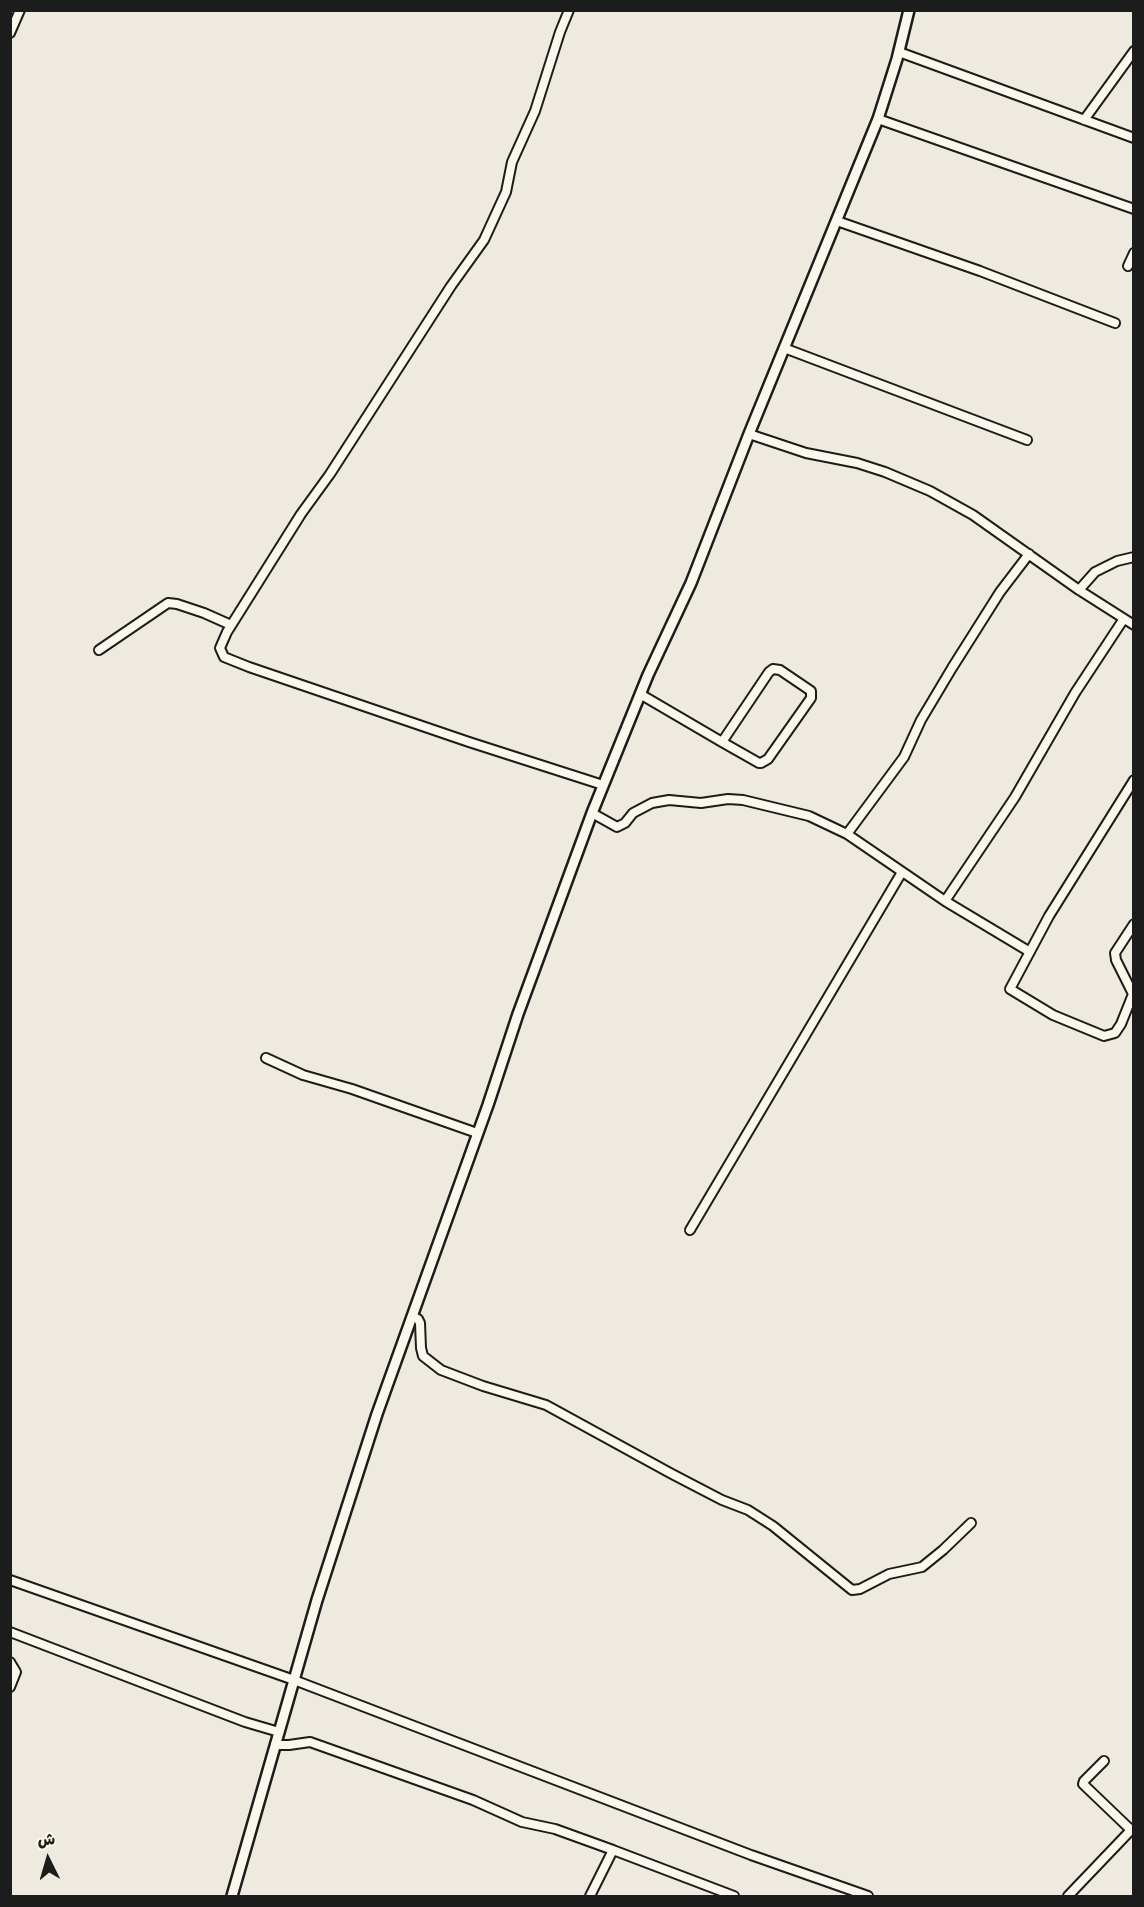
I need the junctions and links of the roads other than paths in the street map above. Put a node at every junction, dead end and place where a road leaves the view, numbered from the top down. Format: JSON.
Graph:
{"nodes":[{"id":1,"x":20,"y":10,"type":"edge"},
{"id":2,"x":569,"y":10,"type":"edge"},
{"id":3,"x":909,"y":10,"type":"edge"},
{"id":4,"x":10,"y":33,"type":"edge"},
{"id":5,"x":1134,"y":51,"type":"edge"},
{"id":6,"x":899,"y":52,"type":"junction"},
{"id":7,"x":878,"y":119,"type":"junction"},
{"id":8,"x":1084,"y":120,"type":"junction"},
{"id":9,"x":1134,"y":138,"type":"edge"},
{"id":10,"x":1134,"y":209,"type":"edge"},
{"id":11,"x":837,"y":221,"type":"junction"},
{"id":12,"x":1134,"y":253,"type":"edge"},
{"id":13,"x":1128,"y":266,"type":"dead end"},
{"id":14,"x":1115,"y":323,"type":"dead end"},
{"id":15,"x":784,"y":348,"type":"junction"},
{"id":16,"x":749,"y":434,"type":"junction"},
{"id":17,"x":1026,"y":440,"type":"dead end"},
{"id":18,"x":1029,"y":554,"type":"junction"},
{"id":19,"x":1134,"y":557,"type":"edge"},
{"id":20,"x":1079,"y":590,"type":"junction"},
{"id":21,"x":1123,"y":620,"type":"junction"},
{"id":22,"x":231,"y":625,"type":"junction"},
{"id":23,"x":1134,"y":625,"type":"edge"},
{"id":24,"x":99,"y":650,"type":"dead end"},
{"id":25,"x":640,"y":694,"type":"junction"},
{"id":26,"x":722,"y":742,"type":"junction"},
{"id":27,"x":1134,"y":780,"type":"edge"},
{"id":28,"x":603,"y":785,"type":"junction"},
{"id":29,"x":592,"y":813,"type":"junction"},
{"id":30,"x":847,"y":834,"type":"junction"},
{"id":31,"x":902,"y":872,"type":"junction"},
{"id":32,"x":945,"y":901,"type":"junction"},
{"id":33,"x":1134,"y":924,"type":"edge"},
{"id":34,"x":1030,"y":952,"type":"junction"},
{"id":35,"x":266,"y":1059,"type":"dead end"},
{"id":36,"x":477,"y":1132,"type":"junction"},
{"id":37,"x":690,"y":1230,"type":"dead end"},
{"id":38,"x":412,"y":1316,"type":"junction"},
{"id":39,"x":971,"y":1523,"type":"dead end"},
{"id":40,"x":10,"y":1580,"type":"edge"},
{"id":41,"x":10,"y":1632,"type":"edge"},
{"id":42,"x":10,"y":1662,"type":"edge"},
{"id":43,"x":294,"y":1680,"type":"junction"},
{"id":44,"x":10,"y":1687,"type":"edge"},
{"id":45,"x":279,"y":1732,"type":"junction"},
{"id":46,"x":275,"y":1745,"type":"junction"},
{"id":47,"x":1104,"y":1761,"type":"dead end"},
{"id":48,"x":1132,"y":1829,"type":"edge"},
{"id":49,"x":613,"y":1850,"type":"junction"},
{"id":50,"x":232,"y":1896,"type":"edge"},
{"id":51,"x":590,"y":1896,"type":"edge"},
{"id":52,"x":734,"y":1896,"type":"edge"},
{"id":53,"x":868,"y":1896,"type":"edge"},
{"id":54,"x":1068,"y":1896,"type":"edge"}],
"edges":[{"from":1,"to":4,"type":"street"},
{"from":2,"to":22,"type":"street"},
{"from":3,"to":6,"type":"street"},
{"from":5,"to":8,"type":"street"},
{"from":6,"to":7,"type":"street"},
{"from":6,"to":8,"type":"street"},
{"from":7,"to":10,"type":"street"},
{"from":7,"to":11,"type":"street"},
{"from":8,"to":9,"type":"street"},
{"from":11,"to":14,"type":"street"},
{"from":11,"to":15,"type":"street"},
{"from":12,"to":13,"type":"street"},
{"from":15,"to":16,"type":"street"},
{"from":15,"to":17,"type":"street"},
{"from":16,"to":18,"type":"street"},
{"from":16,"to":25,"type":"street"},
{"from":18,"to":20,"type":"street"},
{"from":18,"to":30,"type":"street"},
{"from":19,"to":20,"type":"street"},
{"from":20,"to":21,"type":"street"},
{"from":21,"to":23,"type":"street"},
{"from":21,"to":32,"type":"street"},
{"from":22,"to":24,"type":"street"},
{"from":22,"to":28,"type":"street"},
{"from":25,"to":26,"type":"street"},
{"from":25,"to":28,"type":"street"},
{"from":26,"to":26,"type":"street"},
{"from":27,"to":34,"type":"street"},
{"from":28,"to":29,"type":"street"},
{"from":29,"to":30,"type":"street"},
{"from":29,"to":36,"type":"street"},
{"from":30,"to":31,"type":"street"},
{"from":31,"to":32,"type":"street"},
{"from":31,"to":37,"type":"street"},
{"from":32,"to":34,"type":"street"},
{"from":33,"to":34,"type":"street"},
{"from":35,"to":36,"type":"street"},
{"from":36,"to":38,"type":"street"},
{"from":38,"to":39,"type":"street"},
{"from":38,"to":43,"type":"street"},
{"from":40,"to":43,"type":"street"},
{"from":41,"to":45,"type":"street"},
{"from":42,"to":44,"type":"street"},
{"from":43,"to":45,"type":"street"},
{"from":43,"to":53,"type":"street"},
{"from":45,"to":46,"type":"street"},
{"from":46,"to":49,"type":"street"},
{"from":46,"to":50,"type":"street"},
{"from":47,"to":48,"type":"street"},
{"from":48,"to":54,"type":"street"},
{"from":49,"to":51,"type":"street"},
{"from":49,"to":52,"type":"street"}]}
